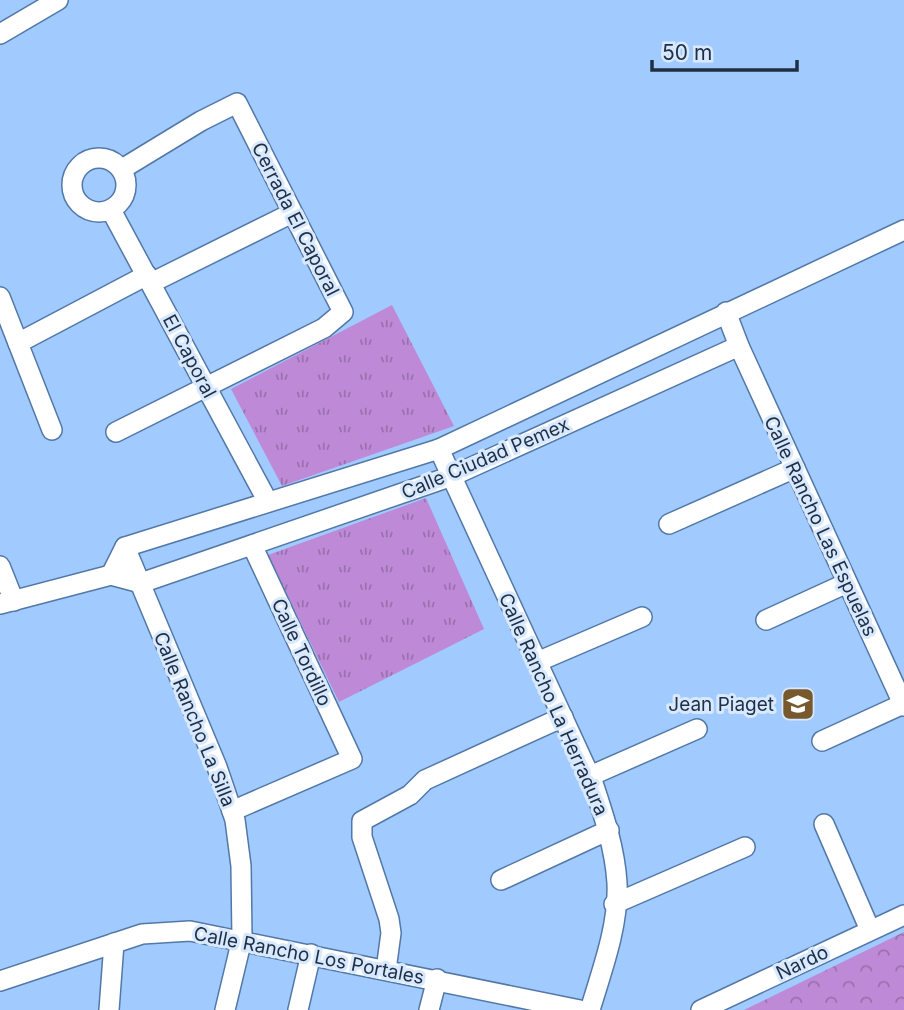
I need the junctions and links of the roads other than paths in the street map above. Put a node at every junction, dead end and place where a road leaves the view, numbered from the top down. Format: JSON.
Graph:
{"nodes":[{"id":1,"x":58,"y":0,"type":"edge"},
{"id":2,"x":0,"y":34,"type":"edge"},
{"id":3,"x":122,"y":169,"type":"junction"},
{"id":4,"x":111,"y":210,"type":"junction"},
{"id":5,"x":292,"y":213,"type":"junction"},
{"id":6,"x":904,"y":230,"type":"edge"},
{"id":7,"x":149,"y":279,"type":"junction"},
{"id":8,"x":0,"y":297,"type":"edge"},
{"id":9,"x":726,"y":312,"type":"junction"},
{"id":10,"x":18,"y":342,"type":"junction"},
{"id":11,"x":739,"y":346,"type":"junction"},
{"id":12,"x":206,"y":387,"type":"junction"},
{"id":13,"x":52,"y":430,"type":"dead end"},
{"id":14,"x":116,"y":432,"type":"dead end"},
{"id":15,"x":439,"y":449,"type":"junction"},
{"id":16,"x":795,"y":468,"type":"junction"},
{"id":17,"x":452,"y":476,"type":"junction"},
{"id":18,"x":268,"y":502,"type":"junction"},
{"id":19,"x":669,"y":524,"type":"dead end"},
{"id":20,"x":252,"y":545,"type":"junction"},
{"id":21,"x":125,"y":547,"type":"junction"},
{"id":22,"x":0,"y":566,"type":"edge"},
{"id":23,"x":111,"y":575,"type":"junction"},
{"id":24,"x":141,"y":583,"type":"junction"},
{"id":25,"x":848,"y":583,"type":"junction"},
{"id":26,"x":7,"y":602,"type":"edge"},
{"id":27,"x":642,"y":617,"type":"dead end"},
{"id":28,"x":766,"y":620,"type":"dead end"},
{"id":29,"x":537,"y":662,"type":"junction"},
{"id":30,"x":904,"y":705,"type":"edge"},
{"id":31,"x":562,"y":717,"type":"junction"},
{"id":32,"x":697,"y":729,"type":"dead end"},
{"id":33,"x":822,"y":741,"type":"dead end"},
{"id":34,"x":590,"y":776,"type":"junction"},
{"id":35,"x":232,"y":811,"type":"junction"},
{"id":36,"x":824,"y":824,"type":"dead end"},
{"id":37,"x":608,"y":830,"type":"junction"},
{"id":38,"x":746,"y":847,"type":"dead end"},
{"id":39,"x":501,"y":880,"type":"dead end"},
{"id":40,"x":614,"y":904,"type":"junction"},
{"id":41,"x":904,"y":915,"type":"edge"},
{"id":42,"x":870,"y":930,"type":"junction"},
{"id":43,"x":242,"y":939,"type":"junction"},
{"id":44,"x":114,"y":943,"type":"junction"},
{"id":45,"x":311,"y":954,"type":"junction"},
{"id":46,"x":386,"y":970,"type":"junction"},
{"id":47,"x":437,"y":979,"type":"junction"},
{"id":48,"x":0,"y":981,"type":"edge"},
{"id":49,"x":109,"y":1010,"type":"edge"},
{"id":50,"x":225,"y":1010,"type":"edge"},
{"id":51,"x":298,"y":1010,"type":"edge"},
{"id":52,"x":429,"y":1010,"type":"edge"},
{"id":53,"x":580,"y":1010,"type":"edge"},
{"id":54,"x":590,"y":1010,"type":"edge"},
{"id":55,"x":701,"y":1010,"type":"edge"}],
"edges":[{"from":1,"to":2,"type":"street"},
{"from":3,"to":4,"type":"street"},
{"from":3,"to":4,"type":"street"},
{"from":3,"to":5,"type":"street","name":"Cerrada El Caporal"},
{"from":4,"to":7,"type":"street","name":"El Caporal"},
{"from":5,"to":7,"type":"street"},
{"from":5,"to":12,"type":"street","name":"Cerrada El Caporal"},
{"from":6,"to":9,"type":"street","name":"Calle Ciudad Pemex"},
{"from":7,"to":10,"type":"street"},
{"from":7,"to":12,"type":"street","name":"El Caporal"},
{"from":8,"to":10,"type":"street"},
{"from":9,"to":11,"type":"street"},
{"from":9,"to":15,"type":"street","name":"Calle Ciudad Pemex"},
{"from":10,"to":13,"type":"street"},
{"from":11,"to":16,"type":"street","name":"Calle Rancho Las Espuelas"},
{"from":11,"to":17,"type":"street","name":"Calle Ciudad Pemex"},
{"from":12,"to":14,"type":"street"},
{"from":12,"to":18,"type":"street","name":"El Caporal"},
{"from":15,"to":17,"type":"street","name":"Calle Rancho La Herradura"},
{"from":15,"to":18,"type":"street","name":"Calle Ciudad Pemex"},
{"from":16,"to":19,"type":"street"},
{"from":16,"to":25,"type":"street","name":"Calle Rancho Las Espuelas"},
{"from":17,"to":20,"type":"street","name":"Calle Ciudad Pemex"},
{"from":17,"to":29,"type":"street","name":"Calle Rancho La Herradura"},
{"from":18,"to":21,"type":"street","name":"Calle Ciudad Pemex"},
{"from":20,"to":24,"type":"street","name":"Calle Ciudad Pemex"},
{"from":20,"to":35,"type":"street","name":"Calle Tordillo"},
{"from":21,"to":23,"type":"street"},
{"from":21,"to":24,"type":"street","name":"Calle Rancho La Silla"},
{"from":22,"to":26,"type":"street"},
{"from":23,"to":24,"type":"street"},
{"from":23,"to":26,"type":"street"},
{"from":24,"to":35,"type":"street","name":"Calle Rancho La Silla"},
{"from":25,"to":28,"type":"street"},
{"from":25,"to":30,"type":"street","name":"Calle Rancho Las Espuelas"},
{"from":27,"to":29,"type":"street"},
{"from":29,"to":31,"type":"street","name":"Calle Rancho La Herradura"},
{"from":30,"to":33,"type":"street"},
{"from":31,"to":34,"type":"street","name":"Calle Rancho La Herradura"},
{"from":31,"to":46,"type":"street"},
{"from":32,"to":34,"type":"street"},
{"from":34,"to":37,"type":"street","name":"Calle Rancho La Herradura"},
{"from":35,"to":43,"type":"street","name":"Calle Rancho La Silla"},
{"from":36,"to":42,"type":"street"},
{"from":37,"to":39,"type":"street"},
{"from":37,"to":40,"type":"street","name":"Calle Rancho La Herradura"},
{"from":38,"to":40,"type":"street"},
{"from":40,"to":54,"type":"street","name":"Calle Rancho La Herradura"},
{"from":41,"to":42,"type":"street","name":"Nardo"},
{"from":42,"to":55,"type":"street","name":"Nardo"},
{"from":43,"to":44,"type":"street","name":"Calle Rancho Los Portales"},
{"from":43,"to":45,"type":"street","name":"Calle Rancho Los Portales"},
{"from":43,"to":50,"type":"street","name":"Calle Rancho La Silla"},
{"from":44,"to":48,"type":"street","name":"Calle Rancho Los Portales"},
{"from":44,"to":49,"type":"street"},
{"from":45,"to":46,"type":"street","name":"Calle Rancho Los Portales"},
{"from":45,"to":51,"type":"street"},
{"from":46,"to":47,"type":"street","name":"Calle Rancho Los Portales"},
{"from":47,"to":52,"type":"street"},
{"from":47,"to":53,"type":"street","name":"Calle Rancho Los Portales"}]}
